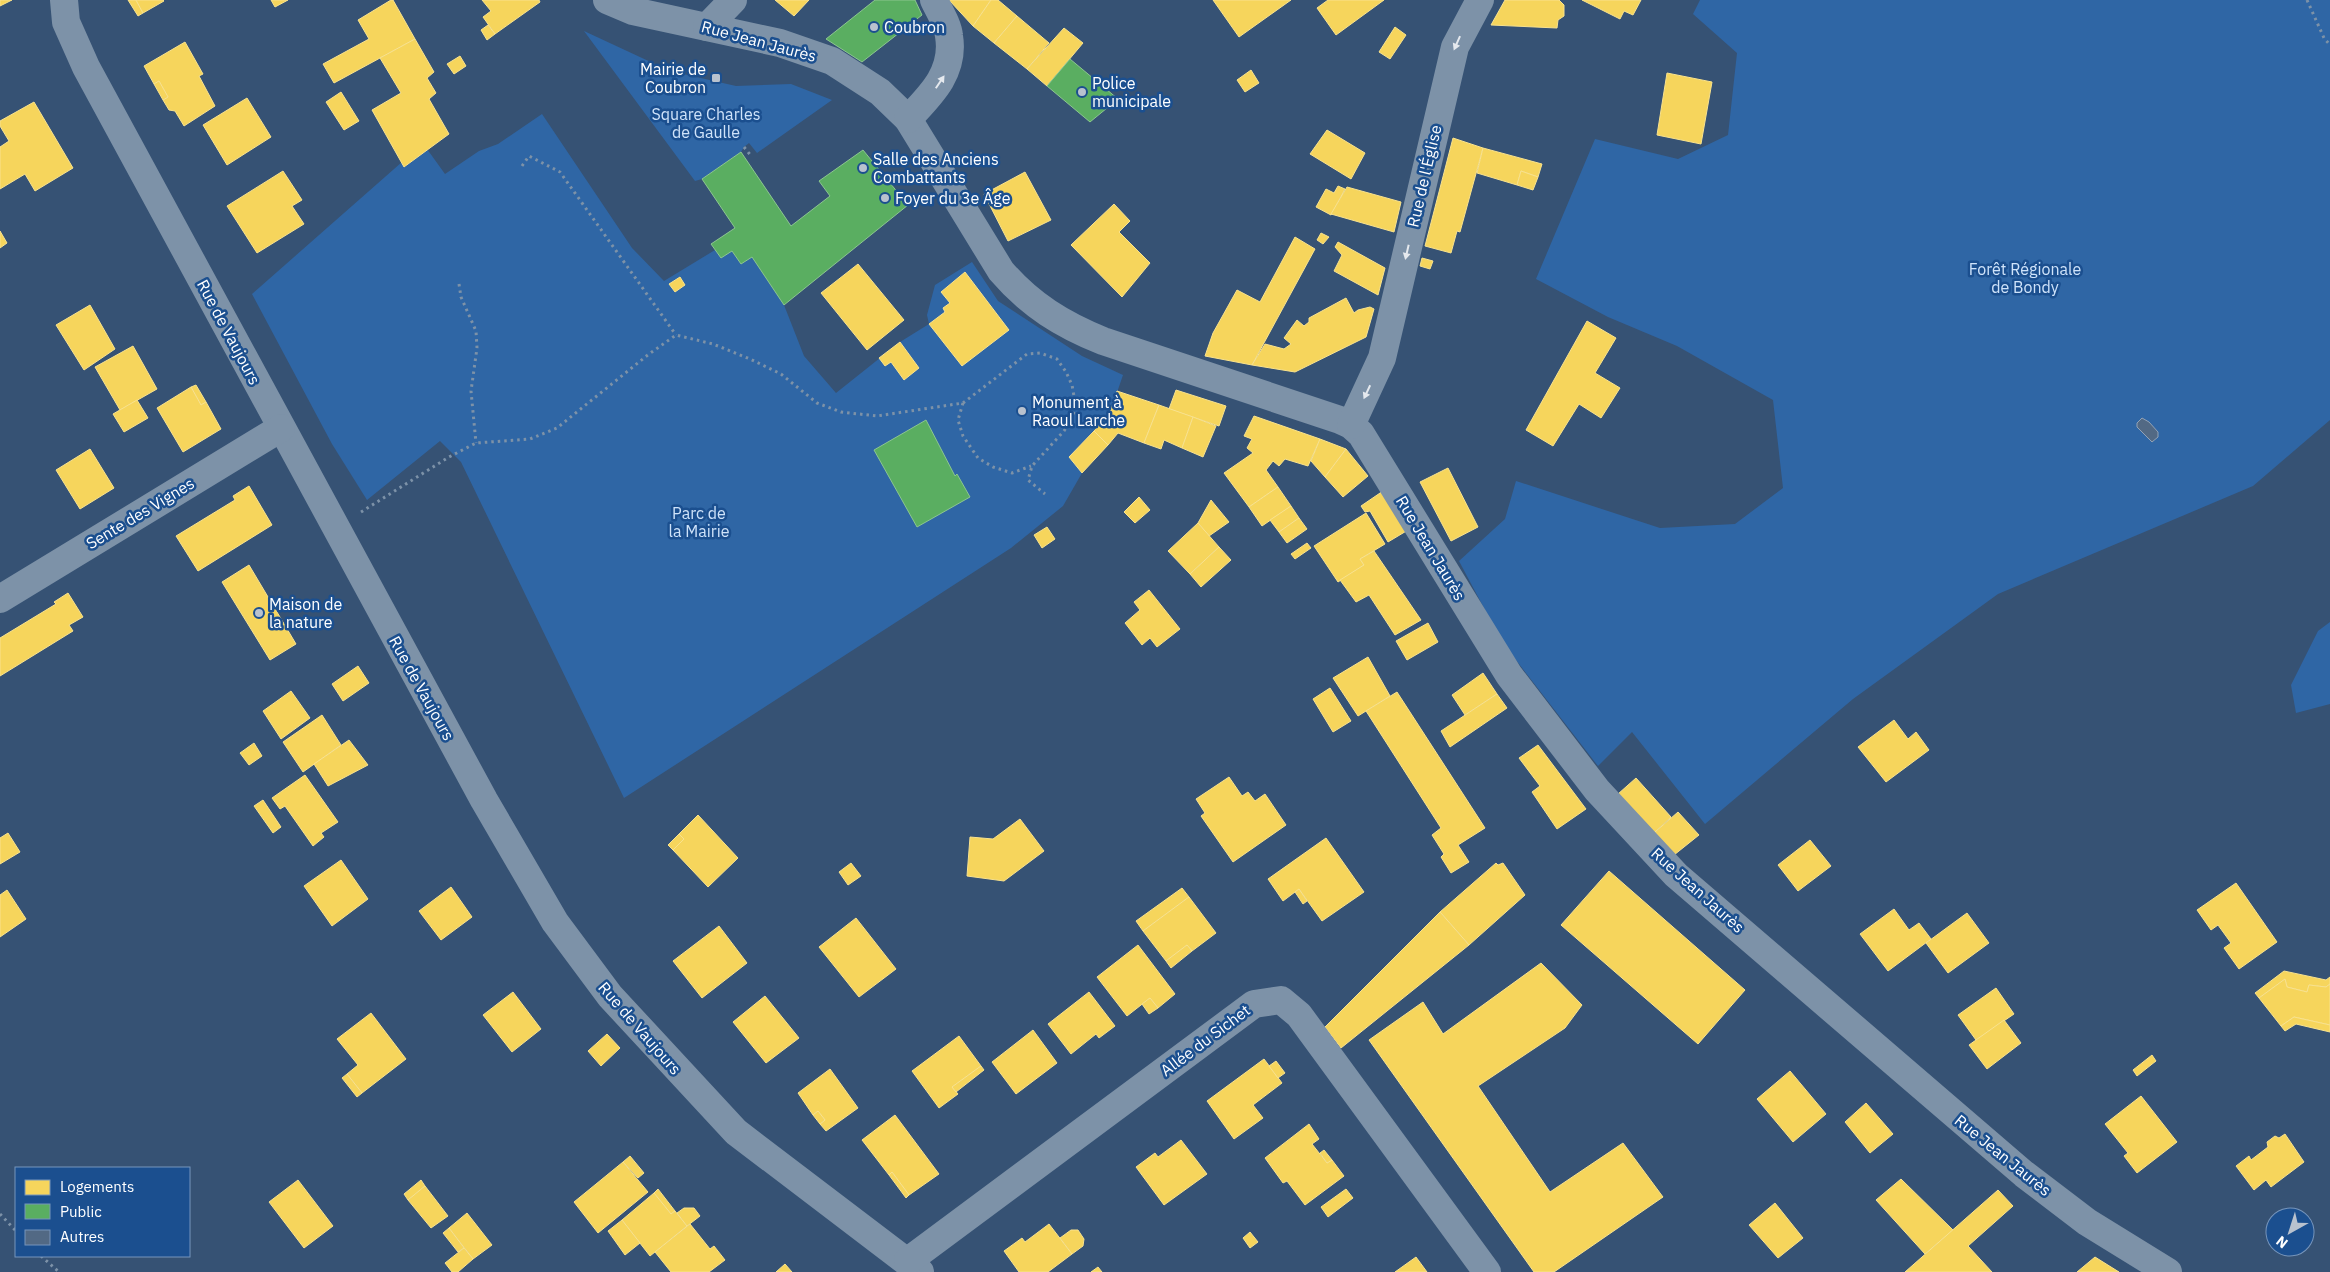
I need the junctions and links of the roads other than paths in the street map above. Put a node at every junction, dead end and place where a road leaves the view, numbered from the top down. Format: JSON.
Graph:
{"nodes":[{"id":1,"x":64,"y":0,"type":"edge"},
{"id":2,"x":607,"y":0,"type":"edge"},
{"id":3,"x":733,"y":0,"type":"edge"},
{"id":4,"x":934,"y":0,"type":"edge"},
{"id":5,"x":1480,"y":0,"type":"edge"},
{"id":6,"x":707,"y":27,"type":"junction"},
{"id":7,"x":908,"y":119,"type":"junction"},
{"id":8,"x":1351,"y":425,"type":"junction"},
{"id":9,"x":281,"y":428,"type":"junction"},
{"id":10,"x":0,"y":599,"type":"edge"},
{"id":11,"x":914,"y":1267,"type":"edge"},
{"id":12,"x":1487,"y":1272,"type":"edge"},
{"id":13,"x":2168,"y":1272,"type":"edge"}],
"edges":[{"from":1,"to":9,"type":"street","name":"Rue de Vaujours"},
{"from":2,"to":6,"type":"street","name":"Rue Jean Jaurès"},
{"from":3,"to":6,"type":"street"},
{"from":7,"to":4,"type":"street","one_way":true},
{"from":5,"to":8,"type":"street","name":"Rue de l'Église","one_way":true},
{"from":6,"to":7,"type":"street","name":"Rue Jean Jaurès"},
{"from":7,"to":8,"type":"street","name":"Rue Jean Jaurès"},
{"from":8,"to":13,"type":"street","name":"Rue Jean Jaurès"},
{"from":9,"to":10,"type":"street","name":"Sente des Vignes"},
{"from":9,"to":11,"type":"street","name":"Rue de Vaujours"},
{"from":11,"to":12,"type":"street","name":"Allée du Sichet"}]}
